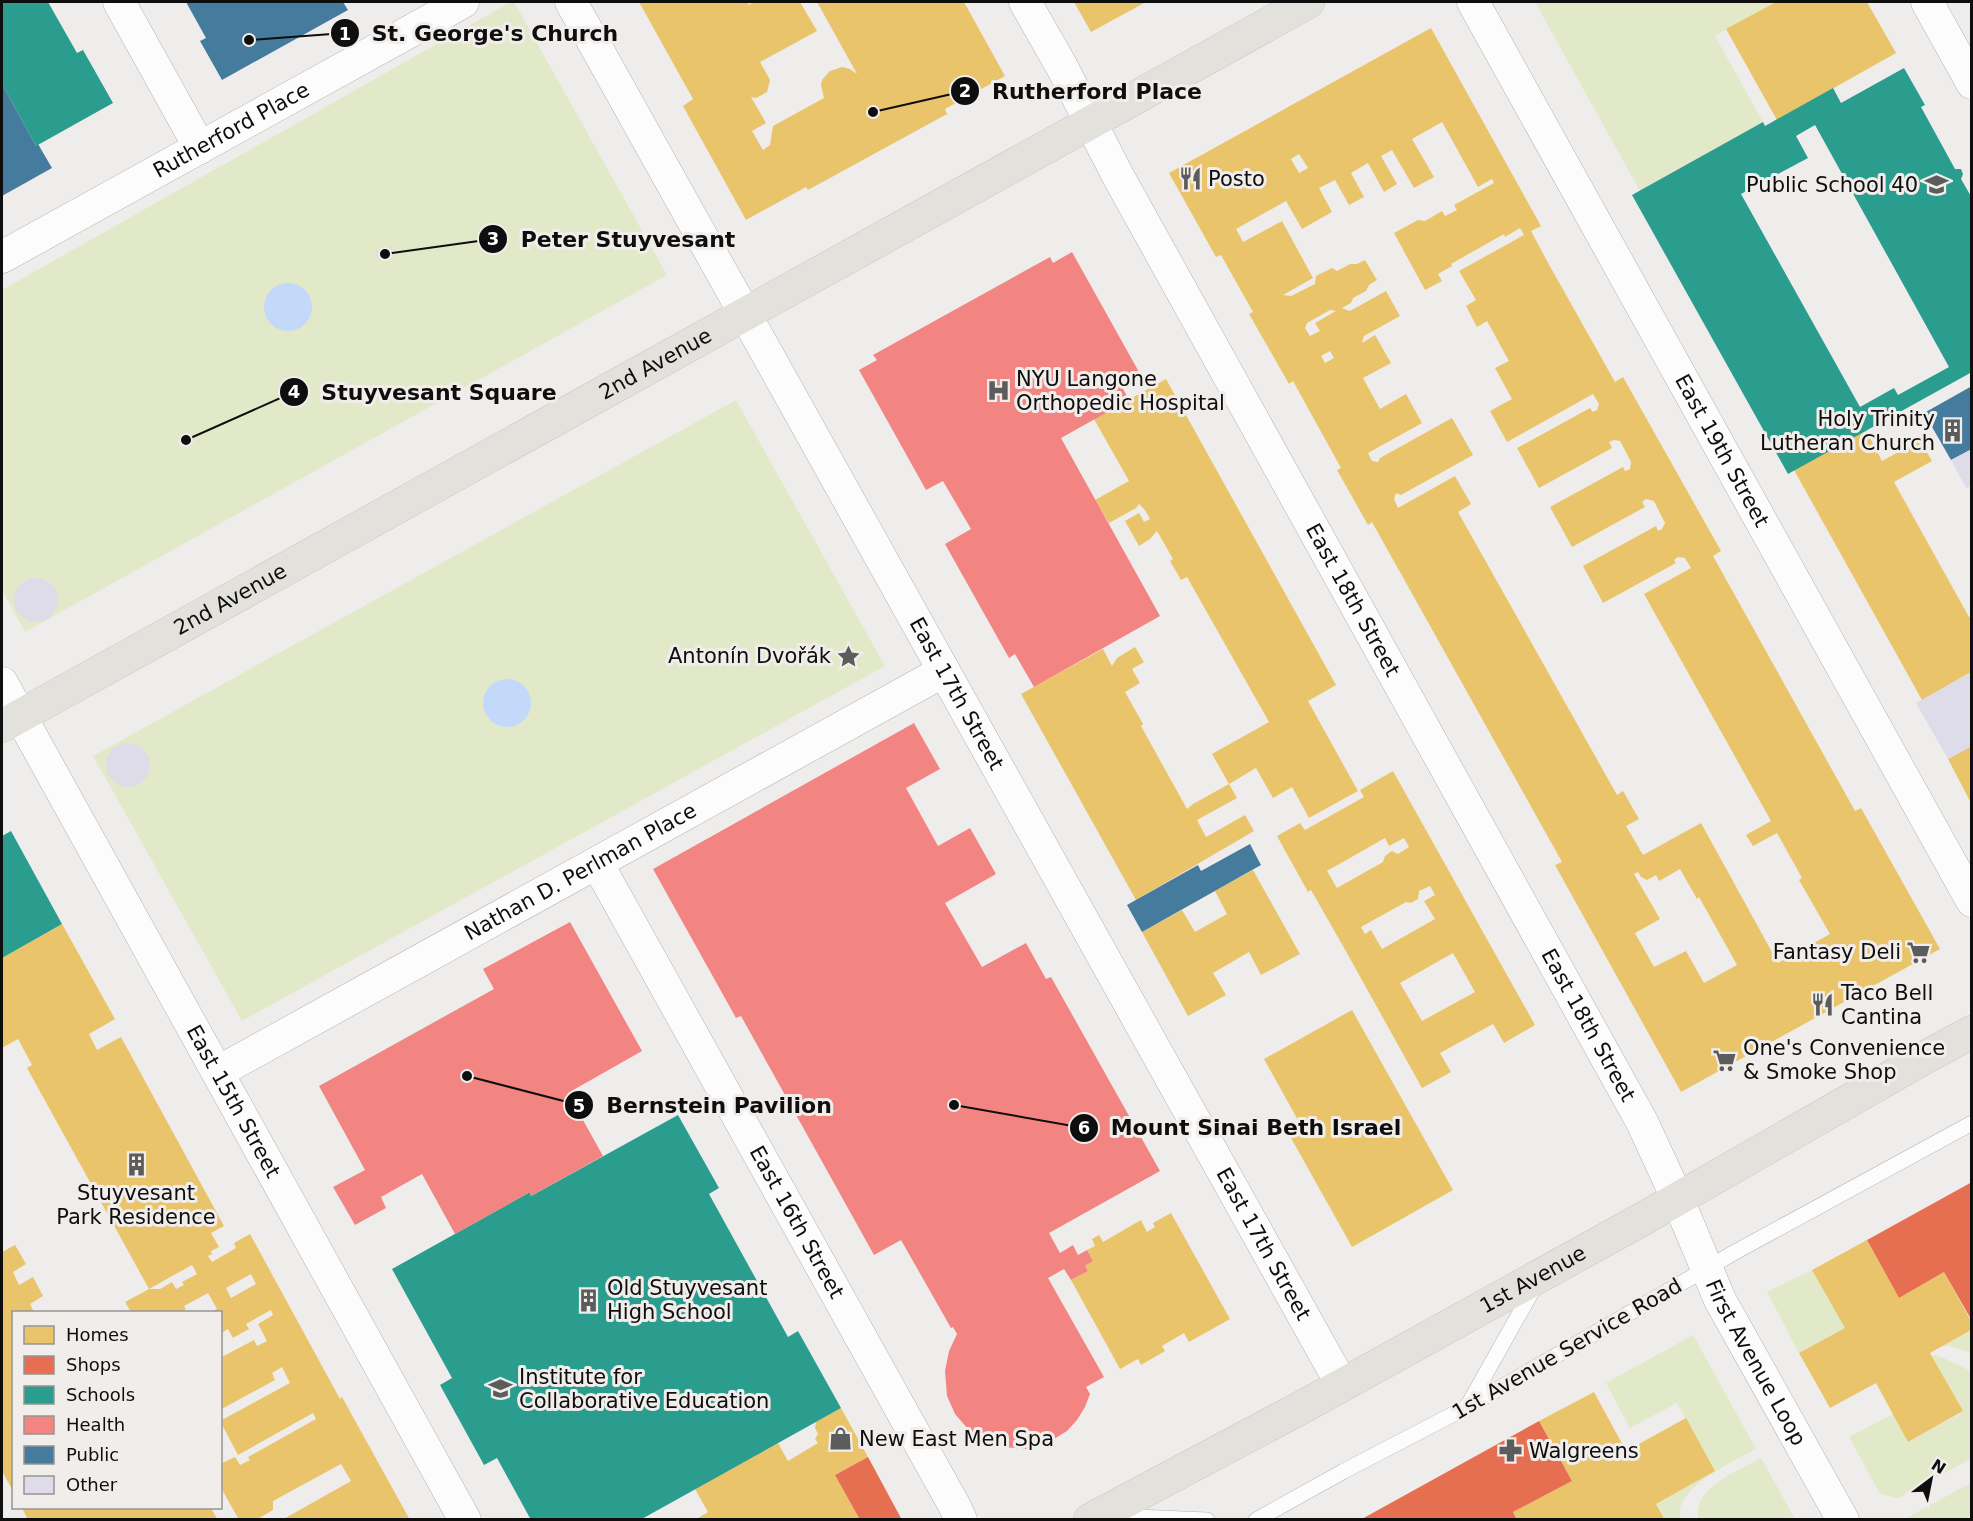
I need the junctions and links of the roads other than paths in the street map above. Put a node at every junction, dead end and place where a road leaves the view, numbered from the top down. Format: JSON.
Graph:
{"nodes":[{"id":1,"x":119,"y":2,"type":"edge"},
{"id":2,"x":463,"y":2,"type":"edge"},
{"id":3,"x":571,"y":2,"type":"edge"},
{"id":4,"x":1025,"y":2,"type":"edge"},
{"id":5,"x":1308,"y":2,"type":"edge"},
{"id":6,"x":1473,"y":2,"type":"edge"},
{"id":7,"x":1927,"y":2,"type":"edge"},
{"id":8,"x":1971,"y":83,"type":"edge"},
{"id":9,"x":1090,"y":122,"type":"junction"},
{"id":10,"x":200,"y":147,"type":"junction"},
{"id":11,"x":2,"y":257,"type":"edge"},
{"id":12,"x":744,"y":313,"type":"junction"},
{"id":13,"x":944,"y":671,"type":"junction"},
{"id":14,"x":2,"y":683,"type":"edge"},
{"id":15,"x":11,"y":721,"type":"edge"},
{"id":16,"x":597,"y":863,"type":"junction"},
{"id":17,"x":1971,"y":901,"type":"edge"},
{"id":18,"x":1971,"y":1032,"type":"edge"},
{"id":19,"x":218,"y":1072,"type":"junction"},
{"id":20,"x":1971,"y":1123,"type":"edge"},
{"id":21,"x":1678,"y":1200,"type":"junction"},
{"id":22,"x":1706,"y":1269,"type":"junction"},
{"id":23,"x":1541,"y":1275,"type":"junction"},
{"id":24,"x":1342,"y":1385,"type":"junction"},
{"id":25,"x":1467,"y":1407,"type":"junction"},
{"id":26,"x":1094,"y":1518,"type":"edge"},
{"id":27,"x":465,"y":1520,"type":"edge"},
{"id":28,"x":961,"y":1520,"type":"edge"},
{"id":29,"x":1207,"y":1520,"type":"edge"},
{"id":30,"x":1256,"y":1520,"type":"edge"},
{"id":31,"x":1843,"y":1520,"type":"edge"}],
"edges":[{"from":1,"to":10,"type":"street"},
{"from":2,"to":10,"type":"street","name":"Rutherford Place"},
{"from":3,"to":12,"type":"street","name":"East 17th Street"},
{"from":4,"to":9,"type":"street","name":"East 18th Street"},
{"from":5,"to":9,"type":"main road","name":"2nd Avenue"},
{"from":6,"to":17,"type":"street","name":"East 19th Street"},
{"from":7,"to":8,"type":"street"},
{"from":9,"to":12,"type":"main road","name":"2nd Avenue"},
{"from":9,"to":21,"type":"street","name":"East 18th Street"},
{"from":10,"to":11,"type":"street","name":"Rutherford Place"},
{"from":12,"to":13,"type":"street","name":"East 17th Street"},
{"from":12,"to":15,"type":"main road","name":"2nd Avenue"},
{"from":13,"to":16,"type":"street","name":"Nathan D. Perlman Place"},
{"from":13,"to":24,"type":"street","name":"East 17th Street"},
{"from":14,"to":15,"type":"street","name":"East 15th Street"},
{"from":15,"to":19,"type":"street","name":"East 15th Street"},
{"from":16,"to":19,"type":"street","name":"Nathan D. Perlman Place"},
{"from":16,"to":28,"type":"street","name":"East 16th Street"},
{"from":18,"to":21,"type":"main road","name":"1st Avenue"},
{"from":19,"to":27,"type":"street","name":"East 15th Street"},
{"from":20,"to":22,"type":"lane","name":"1st Avenue Service Road"},
{"from":21,"to":22,"type":"street","name":"First Avenue Loop"},
{"from":21,"to":23,"type":"main road","name":"1st Avenue"},
{"from":22,"to":25,"type":"lane","name":"1st Avenue Service Road"},
{"from":22,"to":31,"type":"street","name":"First Avenue Loop"},
{"from":23,"to":24,"type":"main road","name":"1st Avenue"},
{"from":23,"to":25,"type":"lane"},
{"from":24,"to":26,"type":"main road","name":"1st Avenue"},
{"from":25,"to":30,"type":"lane","name":"1st Avenue Service Road"},
{"from":26,"to":29,"type":"lane"}]}
